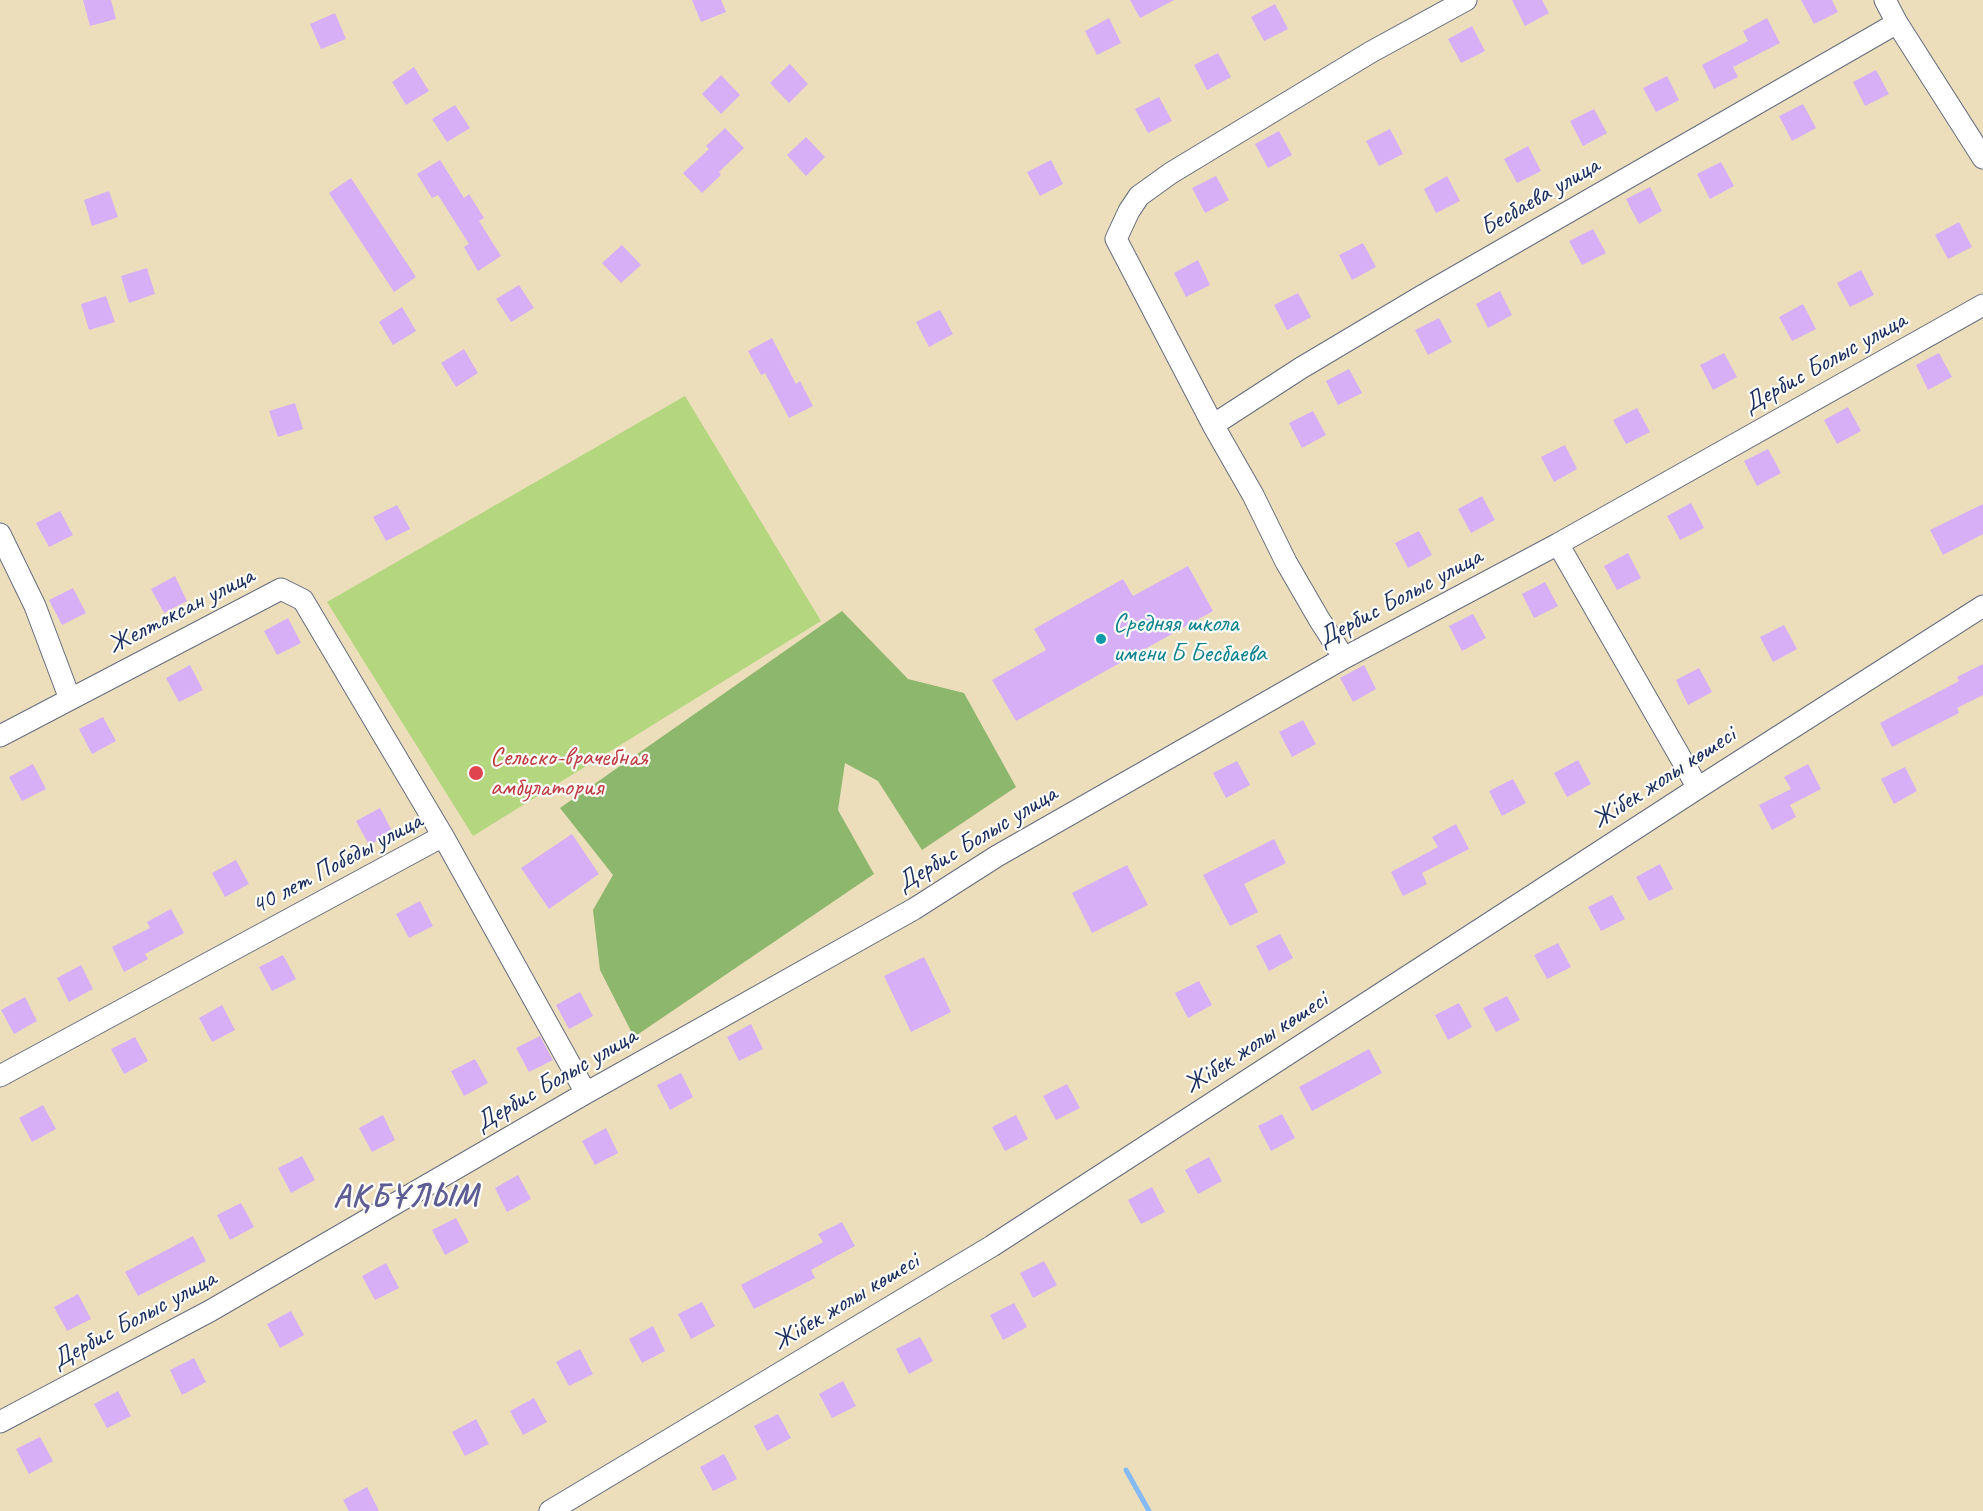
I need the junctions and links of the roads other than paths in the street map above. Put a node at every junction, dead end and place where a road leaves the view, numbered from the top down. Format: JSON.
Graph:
{"nodes":[{"id":1,"x":1466,"y":0,"type":"edge"},
{"id":2,"x":1885,"y":0,"type":"edge"},
{"id":3,"x":1897,"y":23,"type":"junction"},
{"id":4,"x":1983,"y":158,"type":"edge"},
{"id":5,"x":1983,"y":305,"type":"edge"},
{"id":6,"x":1214,"y":425,"type":"junction"},
{"id":7,"x":0,"y":534,"type":"edge"},
{"id":8,"x":1558,"y":544,"type":"junction"},
{"id":9,"x":1983,"y":606,"type":"edge"},
{"id":10,"x":1344,"y":658,"type":"junction"},
{"id":11,"x":70,"y":699,"type":"junction"},
{"id":12,"x":0,"y":736,"type":"edge"},
{"id":13,"x":1698,"y":788,"type":"junction"},
{"id":14,"x":443,"y":836,"type":"junction"},
{"id":15,"x":0,"y":1076,"type":"edge"},
{"id":16,"x":586,"y":1093,"type":"junction"},
{"id":17,"x":0,"y":1422,"type":"edge"},
{"id":18,"x":550,"y":1511,"type":"edge"}],
"edges":[{"from":1,"to":6,"type":"street"},
{"from":2,"to":3,"type":"street"},
{"from":3,"to":4,"type":"street"},
{"from":3,"to":6,"type":"street","name":"Бесбаева улица"},
{"from":5,"to":8,"type":"street","name":"Дербис Болыс улица"},
{"from":6,"to":10,"type":"street"},
{"from":7,"to":11,"type":"street"},
{"from":8,"to":10,"type":"street","name":"Дербис Болыс улица"},
{"from":8,"to":13,"type":"street"},
{"from":9,"to":13,"type":"street","name":"Жібек жолы көшесі"},
{"from":10,"to":16,"type":"street","name":"Дербис Болыс улица"},
{"from":11,"to":12,"type":"street","name":"Желтоксан улица"},
{"from":11,"to":14,"type":"street","name":"Желтоксан улица"},
{"from":13,"to":18,"type":"street","name":"Жібек жолы көшесі"},
{"from":14,"to":15,"type":"street","name":"40 лет Победы улица"},
{"from":14,"to":16,"type":"street","name":"40 лет Победы улица"},
{"from":16,"to":17,"type":"street","name":"Дербис Болыс улица"}]}
